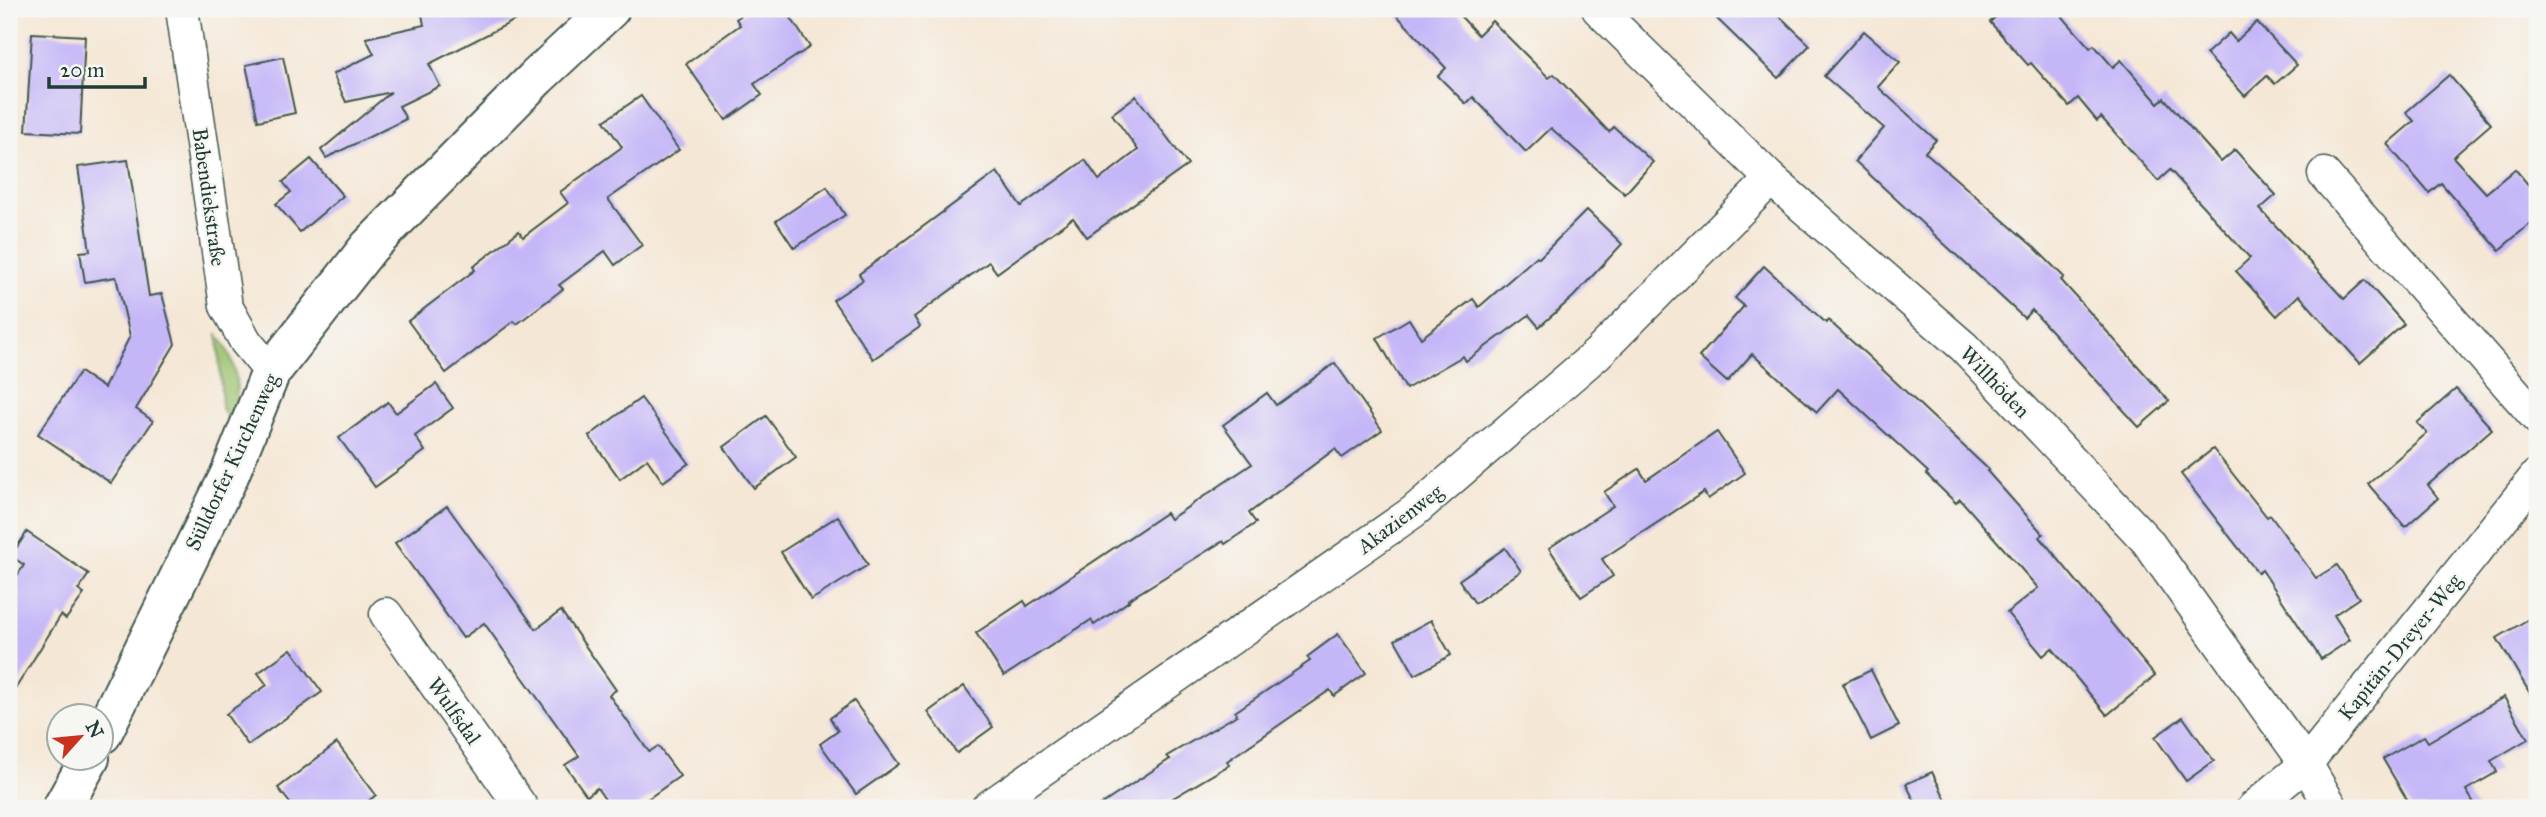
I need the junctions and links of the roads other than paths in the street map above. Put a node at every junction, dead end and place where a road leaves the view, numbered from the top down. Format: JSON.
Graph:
{"nodes":[{"id":1,"x":181,"y":9,"type":"edge"},
{"id":2,"x":610,"y":9,"type":"edge"},
{"id":3,"x":1598,"y":9,"type":"edge"},
{"id":4,"x":2324,"y":174,"type":"dead end"},
{"id":5,"x":1771,"y":179,"type":"junction"},
{"id":6,"x":271,"y":372,"type":"junction"},
{"id":7,"x":2537,"y":418,"type":"edge"},
{"id":8,"x":2537,"y":475,"type":"edge"},
{"id":9,"x":386,"y":614,"type":"dead end"},
{"id":10,"x":116,"y":706,"type":"edge"},
{"id":11,"x":2306,"y":765,"type":"junction"},
{"id":12,"x":82,"y":772,"type":"edge"},
{"id":13,"x":62,"y":808,"type":"edge"},
{"id":14,"x":522,"y":808,"type":"edge"},
{"id":15,"x":987,"y":808,"type":"edge"},
{"id":16,"x":2253,"y":808,"type":"edge"},
{"id":17,"x":2332,"y":808,"type":"edge"}],
"edges":[{"from":1,"to":6,"type":"street","name":"Babendiekstraße"},
{"from":2,"to":6,"type":"street","name":"Sülldorfer Kirchenweg"},
{"from":3,"to":5,"type":"street","name":"Willhöden"},
{"from":4,"to":7,"type":"street"},
{"from":5,"to":11,"type":"street","name":"Willhöden"},
{"from":5,"to":15,"type":"street","name":"Akazienweg"},
{"from":6,"to":10,"type":"street","name":"Sülldorfer Kirchenweg"},
{"from":8,"to":11,"type":"street","name":"Kapitän-Dreyer-Weg"},
{"from":9,"to":14,"type":"street","name":"Wulfsdal"},
{"from":11,"to":16,"type":"street","name":"Kapitän-Dreyer-Weg"},
{"from":11,"to":17,"type":"street","name":"Willhöden"},
{"from":12,"to":13,"type":"street"}]}
